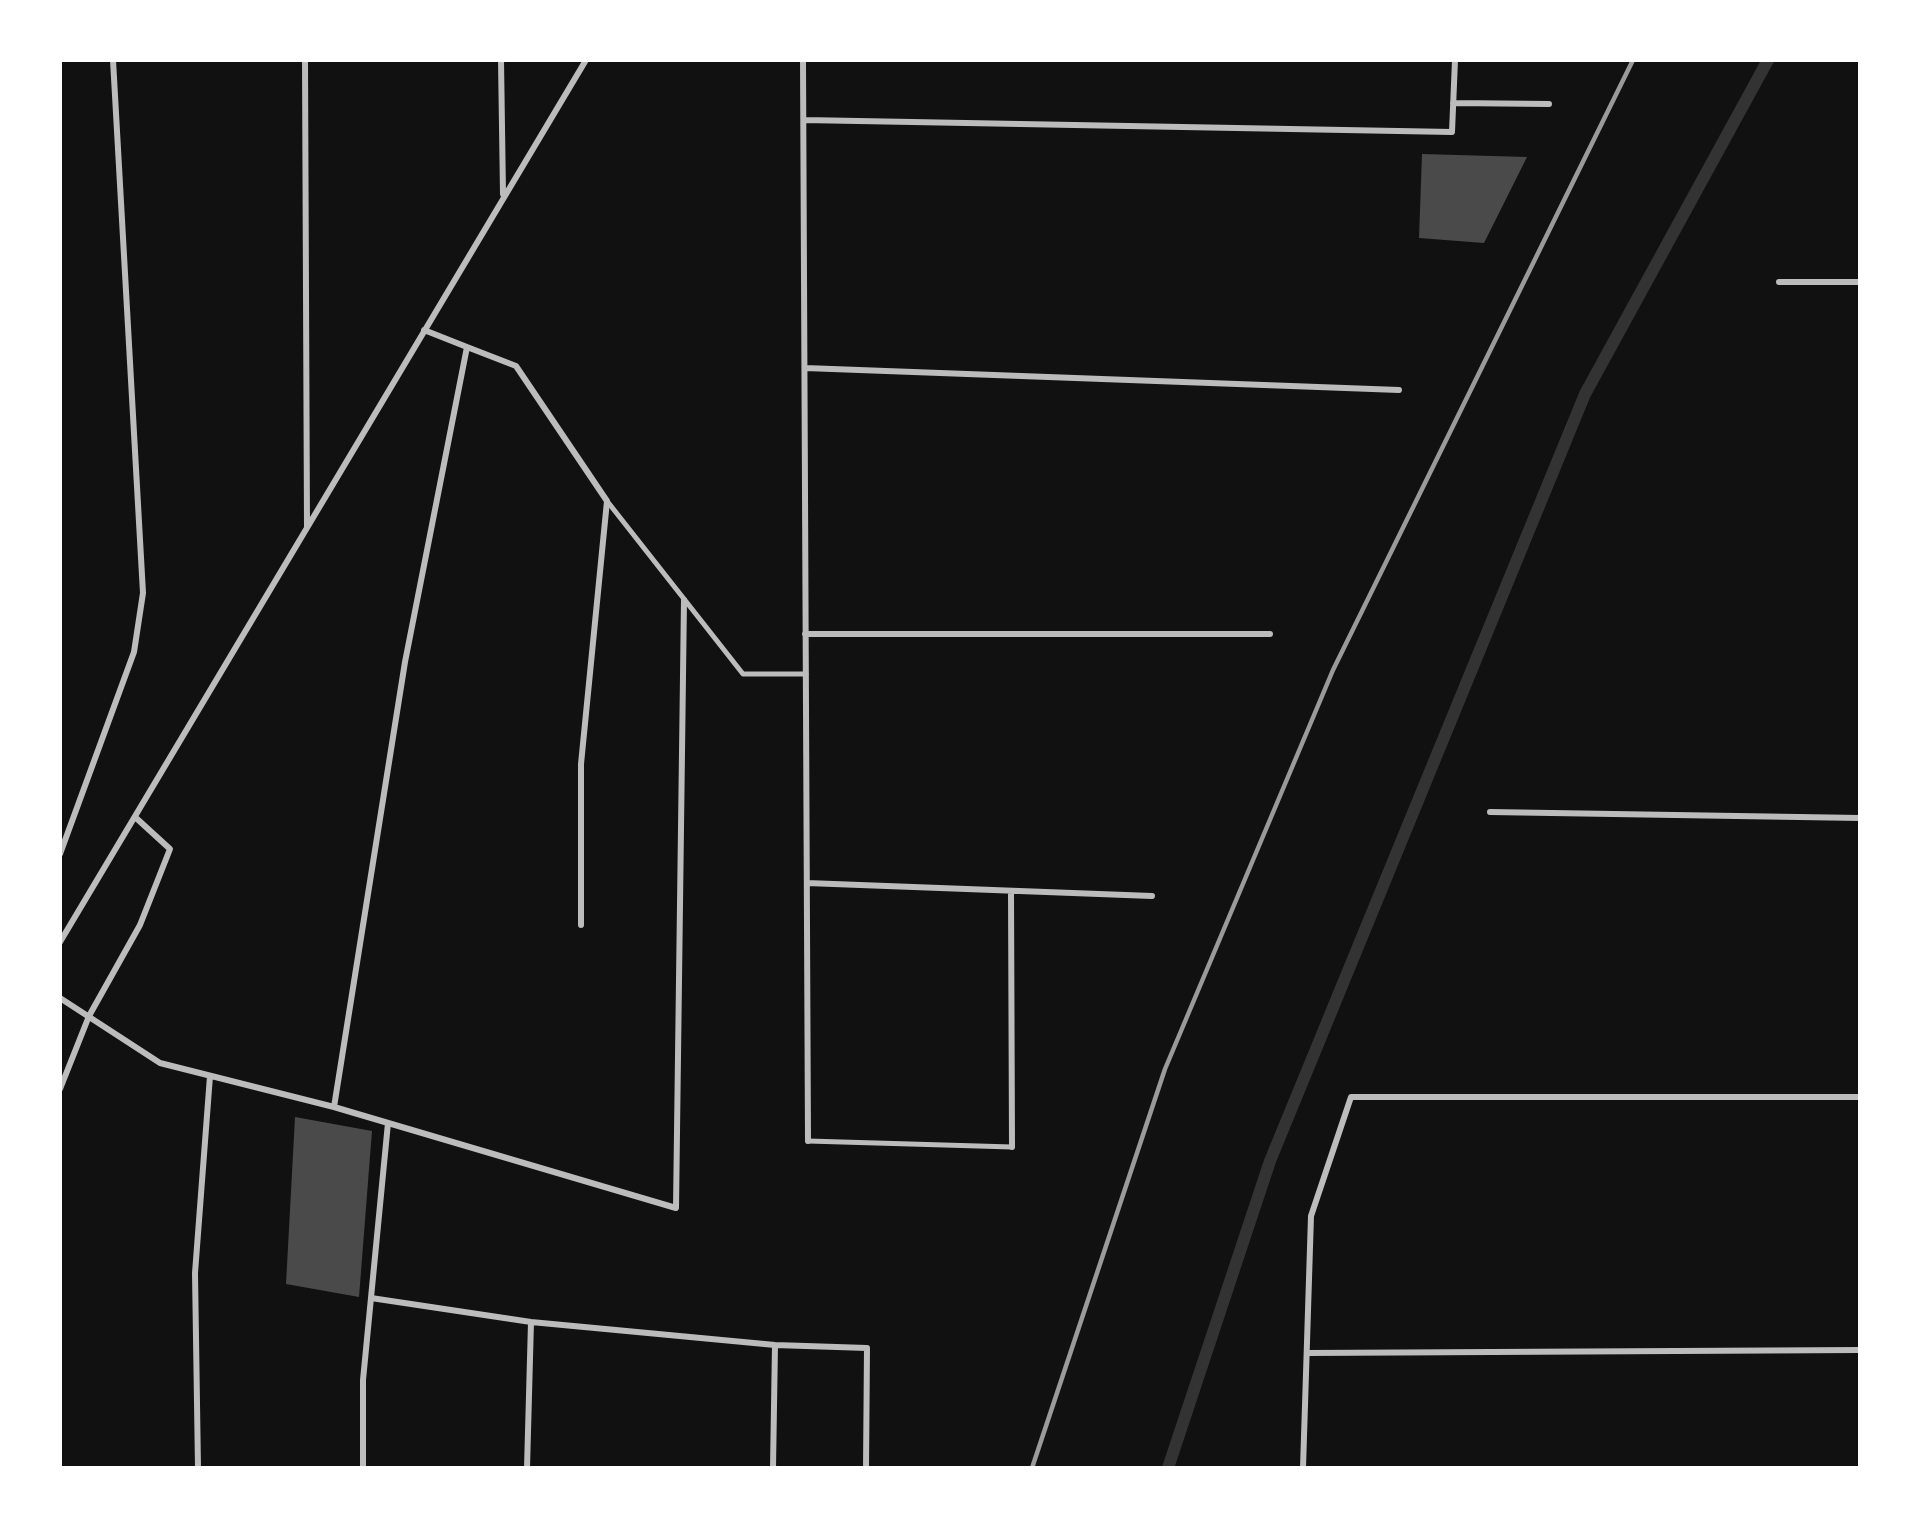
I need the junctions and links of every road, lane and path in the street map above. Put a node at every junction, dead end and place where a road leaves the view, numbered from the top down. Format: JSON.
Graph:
{"nodes":[{"id":1,"x":113,"y":60,"type":"edge"},
{"id":2,"x":305,"y":60,"type":"edge"},
{"id":3,"x":501,"y":60,"type":"edge"},
{"id":4,"x":586,"y":60,"type":"edge"},
{"id":5,"x":803,"y":60,"type":"edge"},
{"id":6,"x":1455,"y":60,"type":"edge"},
{"id":7,"x":1453,"y":102,"type":"junction"},
{"id":8,"x":1549,"y":104,"type":"dead end"},
{"id":9,"x":804,"y":120,"type":"junction"},
{"id":10,"x":503,"y":196,"type":"junction"},
{"id":11,"x":1779,"y":282,"type":"dead end"},
{"id":12,"x":1860,"y":282,"type":"edge"},
{"id":13,"x":424,"y":330,"type":"junction"},
{"id":14,"x":468,"y":347,"type":"junction"},
{"id":15,"x":804,"y":368,"type":"junction"},
{"id":16,"x":1399,"y":390,"type":"dead end"},
{"id":17,"x":607,"y":501,"type":"junction"},
{"id":18,"x":307,"y":529,"type":"junction"},
{"id":19,"x":684,"y":600,"type":"junction"},
{"id":20,"x":805,"y":634,"type":"junction"},
{"id":21,"x":1270,"y":634,"type":"dead end"},
{"id":22,"x":806,"y":674,"type":"junction"},
{"id":23,"x":1490,"y":813,"type":"dead end"},
{"id":24,"x":135,"y":817,"type":"junction"},
{"id":25,"x":1860,"y":818,"type":"edge"},
{"id":26,"x":60,"y":854,"type":"edge"},
{"id":27,"x":807,"y":883,"type":"junction"},
{"id":28,"x":1011,"y":891,"type":"junction"},
{"id":29,"x":1152,"y":896,"type":"dead end"},
{"id":30,"x":581,"y":925,"type":"dead end"},
{"id":31,"x":60,"y":942,"type":"edge"},
{"id":32,"x":60,"y":998,"type":"edge"},
{"id":33,"x":89,"y":1017,"type":"junction"},
{"id":34,"x":210,"y":1076,"type":"junction"},
{"id":35,"x":60,"y":1089,"type":"edge"},
{"id":36,"x":1860,"y":1097,"type":"edge"},
{"id":37,"x":334,"y":1107,"type":"junction"},
{"id":38,"x":388,"y":1123,"type":"junction"},
{"id":39,"x":808,"y":1141,"type":"joint"},
{"id":40,"x":1012,"y":1147,"type":"joint"},
{"id":41,"x":371,"y":1298,"type":"junction"},
{"id":42,"x":531,"y":1322,"type":"junction"},
{"id":43,"x":775,"y":1345,"type":"junction"},
{"id":44,"x":1860,"y":1350,"type":"edge"},
{"id":45,"x":1307,"y":1353,"type":"junction"},
{"id":46,"x":198,"y":1468,"type":"edge"},
{"id":47,"x":363,"y":1468,"type":"edge"},
{"id":48,"x":527,"y":1468,"type":"edge"},
{"id":49,"x":773,"y":1468,"type":"edge"},
{"id":50,"x":866,"y":1468,"type":"edge"},
{"id":51,"x":1303,"y":1468,"type":"edge"}],
"edges":[{"from":1,"to":26,"type":"street"},
{"from":2,"to":18,"type":"street"},
{"from":3,"to":10,"type":"street"},
{"from":4,"to":10,"type":"street"},
{"from":5,"to":9,"type":"street"},
{"from":6,"to":7,"type":"street"},
{"from":7,"to":8,"type":"street"},
{"from":7,"to":9,"type":"street"},
{"from":9,"to":15,"type":"street"},
{"from":10,"to":13,"type":"street"},
{"from":11,"to":12,"type":"street"},
{"from":13,"to":14,"type":"street"},
{"from":13,"to":18,"type":"street"},
{"from":14,"to":17,"type":"street"},
{"from":14,"to":37,"type":"street"},
{"from":15,"to":16,"type":"street"},
{"from":15,"to":20,"type":"street"},
{"from":17,"to":19,"type":"street"},
{"from":17,"to":30,"type":"street"},
{"from":18,"to":24,"type":"street"},
{"from":19,"to":22,"type":"street"},
{"from":19,"to":38,"type":"street"},
{"from":20,"to":21,"type":"street"},
{"from":20,"to":22,"type":"street"},
{"from":22,"to":27,"type":"street"},
{"from":23,"to":25,"type":"street"},
{"from":24,"to":31,"type":"street"},
{"from":24,"to":33,"type":"street"},
{"from":27,"to":28,"type":"street"},
{"from":27,"to":39,"type":"street"},
{"from":28,"to":29,"type":"street"},
{"from":28,"to":40,"type":"street"},
{"from":32,"to":33,"type":"street"},
{"from":33,"to":34,"type":"street"},
{"from":33,"to":35,"type":"street"},
{"from":34,"to":37,"type":"street"},
{"from":34,"to":46,"type":"street"},
{"from":36,"to":45,"type":"street"},
{"from":37,"to":38,"type":"street"},
{"from":38,"to":41,"type":"street"},
{"from":39,"to":40,"type":"street"},
{"from":41,"to":42,"type":"street"},
{"from":41,"to":47,"type":"street"},
{"from":42,"to":43,"type":"street"},
{"from":42,"to":48,"type":"street"},
{"from":43,"to":49,"type":"street"},
{"from":43,"to":50,"type":"street"},
{"from":44,"to":45,"type":"street"},
{"from":45,"to":51,"type":"street"}]}
